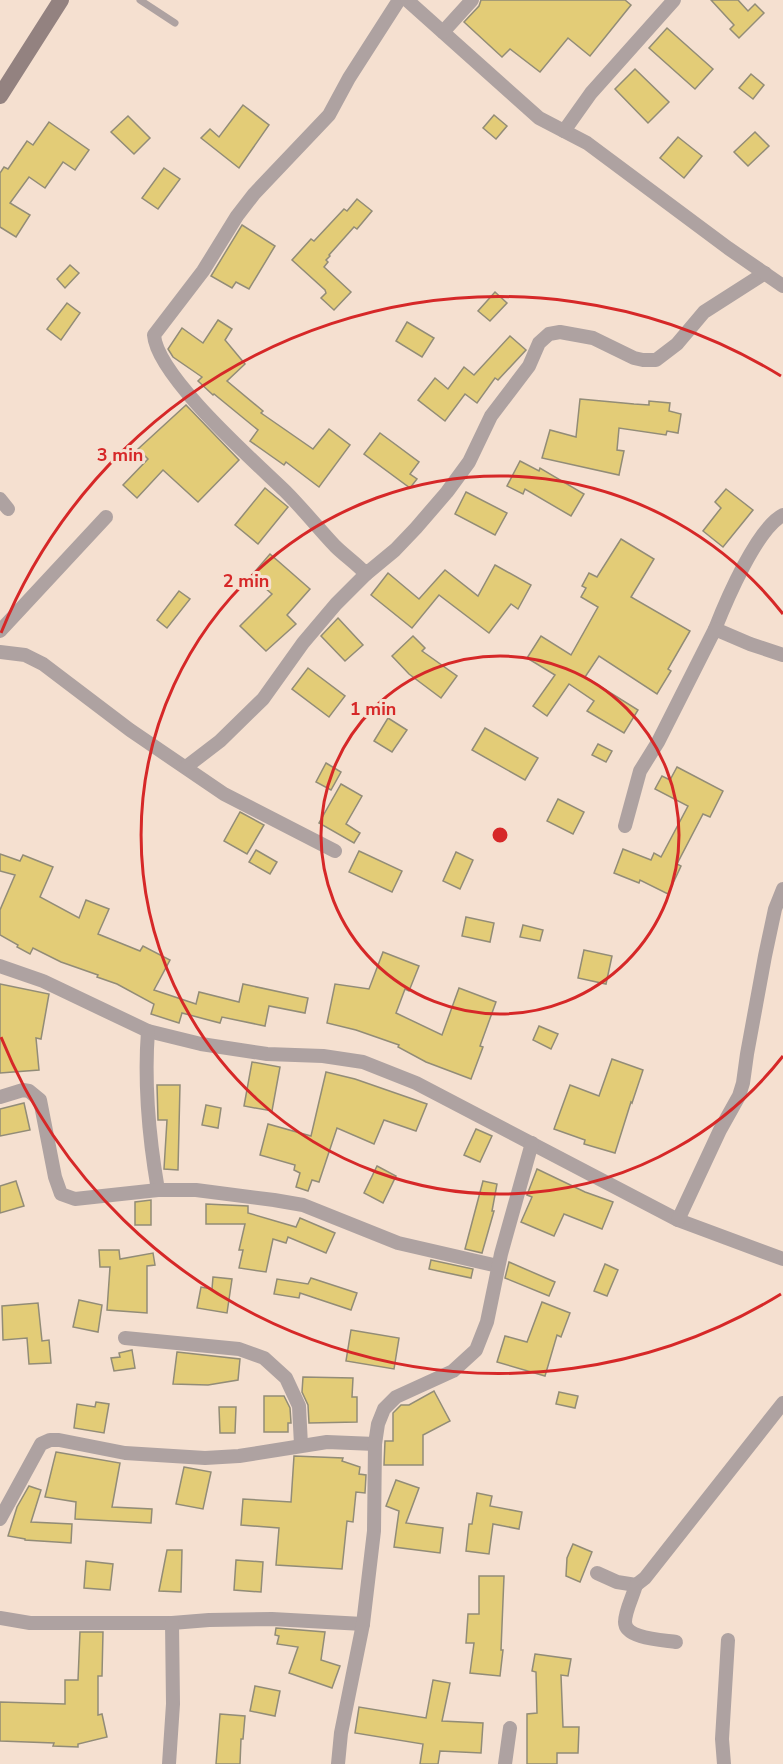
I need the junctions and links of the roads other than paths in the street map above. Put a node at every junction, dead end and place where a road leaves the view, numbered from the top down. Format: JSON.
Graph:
{"nodes":[{"id":1,"x":61,"y":0,"type":"edge"},
{"id":2,"x":140,"y":0,"type":"edge"},
{"id":3,"x":399,"y":0,"type":"edge"},
{"id":4,"x":407,"y":0,"type":"edge"},
{"id":5,"x":472,"y":0,"type":"edge"},
{"id":6,"x":674,"y":0,"type":"edge"},
{"id":7,"x":175,"y":23,"type":"dead end"},
{"id":8,"x":443,"y":32,"type":"junction"},
{"id":9,"x":0,"y":96,"type":"edge"},
{"id":10,"x":564,"y":131,"type":"junction"},
{"id":11,"x":765,"y":273,"type":"junction"},
{"id":12,"x":783,"y":286,"type":"edge"},
{"id":13,"x":783,"y":515,"type":"edge"},
{"id":14,"x":106,"y":517,"type":"dead end"},
{"id":15,"x":366,"y":574,"type":"junction"},
{"id":16,"x":714,"y":629,"type":"junction"},
{"id":17,"x":0,"y":631,"type":"edge"},
{"id":18,"x":0,"y":652,"type":"edge"},
{"id":19,"x":783,"y":655,"type":"edge"},
{"id":20,"x":186,"y":767,"type":"junction"},
{"id":21,"x":625,"y":826,"type":"dead end"},
{"id":22,"x":334,"y":851,"type":"dead end"},
{"id":23,"x":783,"y":889,"type":"edge"},
{"id":24,"x":0,"y":966,"type":"edge"},
{"id":25,"x":148,"y":1031,"type":"junction"},
{"id":26,"x":0,"y":1097,"type":"edge"},
{"id":27,"x":532,"y":1143,"type":"junction"},
{"id":28,"x":158,"y":1190,"type":"junction"},
{"id":29,"x":678,"y":1220,"type":"junction"},
{"id":30,"x":783,"y":1259,"type":"edge"},
{"id":31,"x":498,"y":1266,"type":"junction"},
{"id":32,"x":125,"y":1338,"type":"dead end"},
{"id":33,"x":783,"y":1403,"type":"edge"},
{"id":34,"x":375,"y":1444,"type":"junction"},
{"id":35,"x":301,"y":1445,"type":"junction"},
{"id":36,"x":0,"y":1519,"type":"edge"},
{"id":37,"x":597,"y":1573,"type":"dead end"},
{"id":38,"x":636,"y":1585,"type":"junction"},
{"id":39,"x":0,"y":1618,"type":"edge"},
{"id":40,"x":172,"y":1623,"type":"junction"},
{"id":41,"x":363,"y":1624,"type":"junction"},
{"id":42,"x":728,"y":1640,"type":"dead end"},
{"id":43,"x":676,"y":1642,"type":"dead end"},
{"id":44,"x":510,"y":1728,"type":"dead end"},
{"id":45,"x":169,"y":1764,"type":"edge"},
{"id":46,"x":338,"y":1764,"type":"edge"},
{"id":47,"x":505,"y":1764,"type":"edge"},
{"id":48,"x":724,"y":1764,"type":"edge"}],
"edges":[{"from":1,"to":9,"type":"main road"},
{"from":2,"to":7,"type":"lane"},
{"from":3,"to":15,"type":"street"},
{"from":4,"to":8,"type":"street"},
{"from":5,"to":8,"type":"street"},
{"from":6,"to":10,"type":"street"},
{"from":8,"to":10,"type":"street"},
{"from":10,"to":11,"type":"street"},
{"from":11,"to":12,"type":"street"},
{"from":11,"to":15,"type":"street"},
{"from":13,"to":16,"type":"street"},
{"from":14,"to":17,"type":"street"},
{"from":15,"to":20,"type":"street"},
{"from":16,"to":19,"type":"street"},
{"from":16,"to":21,"type":"street"},
{"from":18,"to":20,"type":"street"},
{"from":20,"to":22,"type":"street"},
{"from":23,"to":29,"type":"street"},
{"from":24,"to":25,"type":"street"},
{"from":25,"to":27,"type":"street"},
{"from":25,"to":28,"type":"street"},
{"from":26,"to":28,"type":"street"},
{"from":27,"to":29,"type":"street"},
{"from":27,"to":31,"type":"street"},
{"from":28,"to":31,"type":"street"},
{"from":29,"to":30,"type":"street"},
{"from":31,"to":34,"type":"street"},
{"from":32,"to":35,"type":"street"},
{"from":33,"to":38,"type":"street"},
{"from":34,"to":35,"type":"street"},
{"from":34,"to":41,"type":"street"},
{"from":35,"to":36,"type":"street"},
{"from":37,"to":38,"type":"street"},
{"from":38,"to":43,"type":"street"},
{"from":39,"to":40,"type":"street"},
{"from":40,"to":41,"type":"street"},
{"from":40,"to":45,"type":"street"},
{"from":41,"to":46,"type":"street"},
{"from":42,"to":48,"type":"street"},
{"from":44,"to":47,"type":"street"}]}
